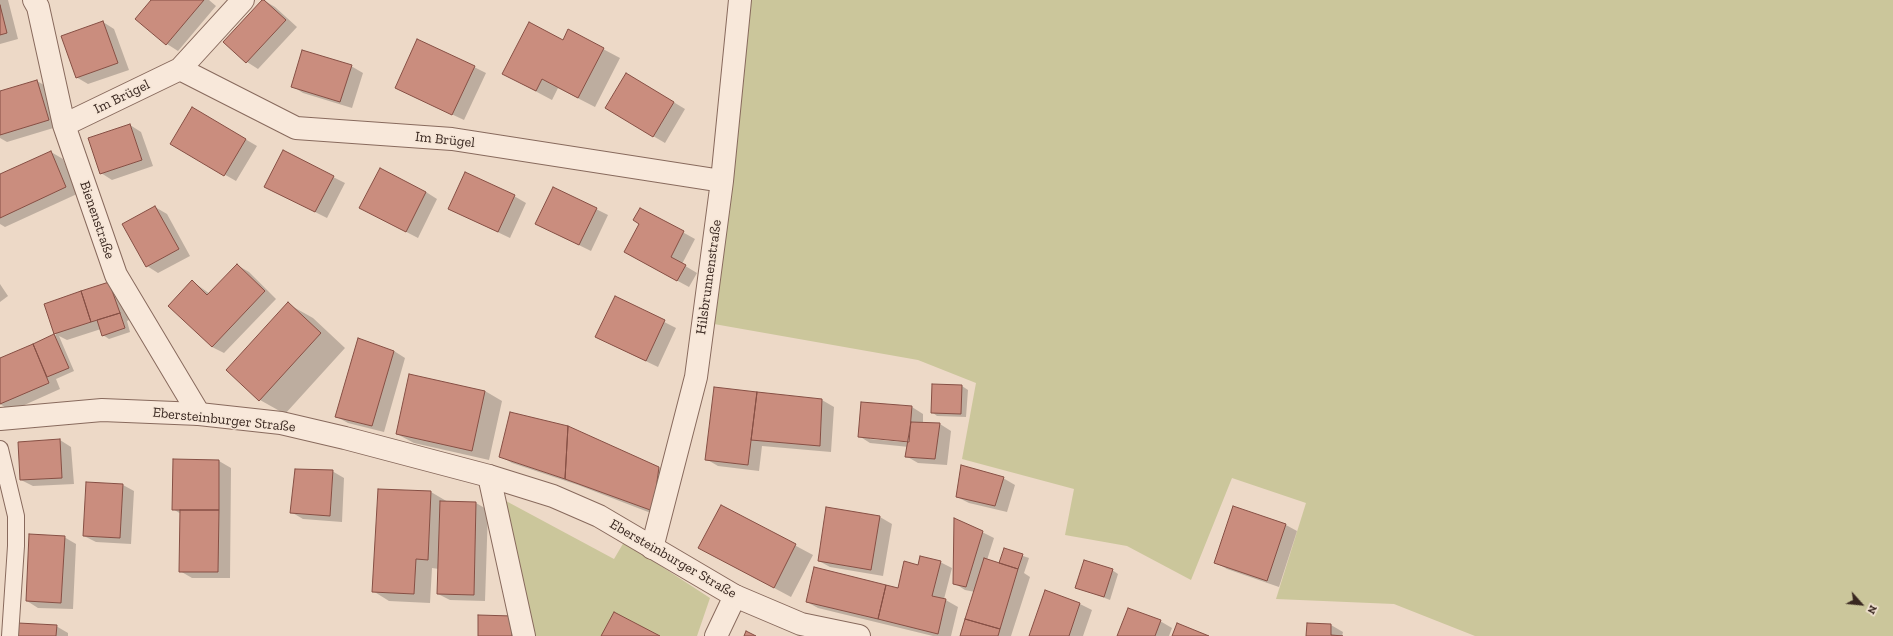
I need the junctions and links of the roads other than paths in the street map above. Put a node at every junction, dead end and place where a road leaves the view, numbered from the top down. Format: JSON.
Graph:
{"nodes":[{"id":1,"x":244,"y":0,"type":"edge"},
{"id":2,"x":740,"y":0,"type":"edge"},
{"id":3,"x":42,"y":2,"type":"edge"},
{"id":4,"x":180,"y":69,"type":"junction"},
{"id":5,"x":64,"y":125,"type":"junction"},
{"id":6,"x":722,"y":181,"type":"junction"},
{"id":7,"x":199,"y":414,"type":"junction"},
{"id":8,"x":0,"y":419,"type":"edge"},
{"id":9,"x":0,"y":449,"type":"edge"},
{"id":10,"x":490,"y":476,"type":"junction"},
{"id":11,"x":652,"y":548,"type":"junction"},
{"id":12,"x":735,"y":596,"type":"junction"},
{"id":13,"x":10,"y":636,"type":"edge"},
{"id":14,"x":524,"y":636,"type":"edge"},
{"id":15,"x":716,"y":636,"type":"edge"},
{"id":16,"x":859,"y":636,"type":"edge"}],
"edges":[{"from":1,"to":4,"type":"street","name":"Im Brügel"},
{"from":2,"to":6,"type":"street","name":"Hilsbrunnenstraße"},
{"from":3,"to":5,"type":"street","name":"Bienenstraße"},
{"from":4,"to":5,"type":"street","name":"Im Brügel"},
{"from":4,"to":6,"type":"street","name":"Im Brügel"},
{"from":5,"to":7,"type":"street","name":"Bienenstraße"},
{"from":6,"to":11,"type":"street","name":"Hilsbrunnenstraße"},
{"from":7,"to":8,"type":"street","name":"Ebersteinburger Straße"},
{"from":7,"to":10,"type":"street","name":"Ebersteinburger Straße"},
{"from":9,"to":13,"type":"lane"},
{"from":10,"to":11,"type":"street","name":"Ebersteinburger Straße"},
{"from":10,"to":14,"type":"street"},
{"from":11,"to":12,"type":"street","name":"Ebersteinburger Straße"},
{"from":12,"to":15,"type":"street"},
{"from":12,"to":16,"type":"street","name":"Ebersteinburger Straße"}]}
